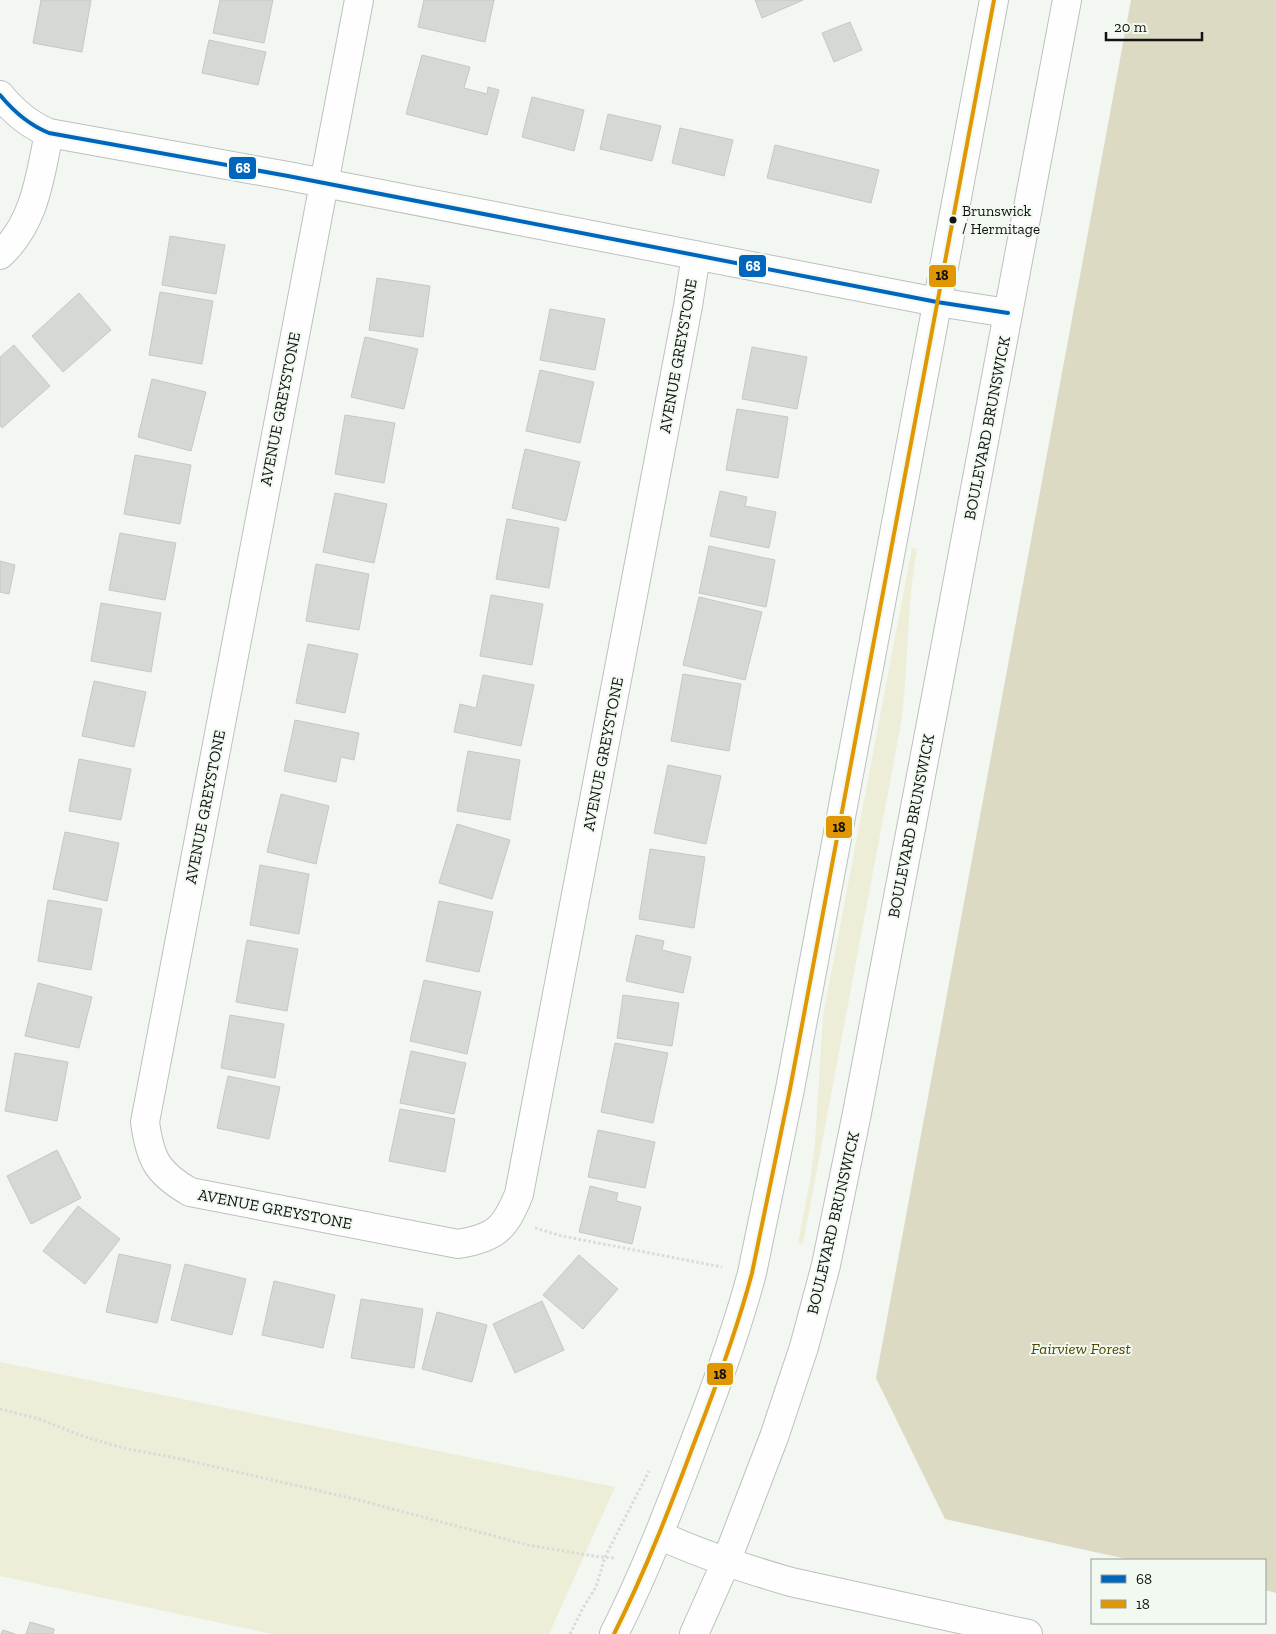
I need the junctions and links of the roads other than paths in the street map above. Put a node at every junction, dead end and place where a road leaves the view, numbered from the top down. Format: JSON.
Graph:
{"nodes":[{"id":1,"x":359,"y":0,"type":"edge"},
{"id":2,"x":994,"y":0,"type":"edge"},
{"id":3,"x":1067,"y":0,"type":"edge"},
{"id":4,"x":0,"y":95,"type":"edge"},
{"id":5,"x":49,"y":134,"type":"junction"},
{"id":6,"x":323,"y":183,"type":"junction"},
{"id":7,"x":0,"y":256,"type":"edge"},
{"id":8,"x":696,"y":256,"type":"junction"},
{"id":9,"x":936,"y":302,"type":"junction"},
{"id":10,"x":1008,"y":313,"type":"junction"},
{"id":11,"x":659,"y":1535,"type":"junction"},
{"id":12,"x":726,"y":1562,"type":"junction"},
{"id":13,"x":614,"y":1634,"type":"edge"},
{"id":14,"x":694,"y":1634,"type":"edge"},
{"id":15,"x":1028,"y":1634,"type":"edge"}],
"edges":[{"from":1,"to":6,"type":"street","name":"AVENUE GREYSTONE"},
{"from":2,"to":9,"type":"street"},
{"from":3,"to":10,"type":"street","name":"BOULEVARD BRUNSWICK"},
{"from":4,"to":5,"type":"street"},
{"from":5,"to":6,"type":"street"},
{"from":5,"to":7,"type":"street"},
{"from":6,"to":8,"type":"street"},
{"from":6,"to":8,"type":"street","name":"AVENUE GREYSTONE"},
{"from":8,"to":9,"type":"street"},
{"from":9,"to":10,"type":"street"},
{"from":9,"to":11,"type":"street"},
{"from":10,"to":12,"type":"street","name":"BOULEVARD BRUNSWICK"},
{"from":11,"to":12,"type":"street"},
{"from":11,"to":13,"type":"street"},
{"from":12,"to":14,"type":"street","name":"BOULEVARD BRUNSWICK"},
{"from":12,"to":15,"type":"street"}]}
